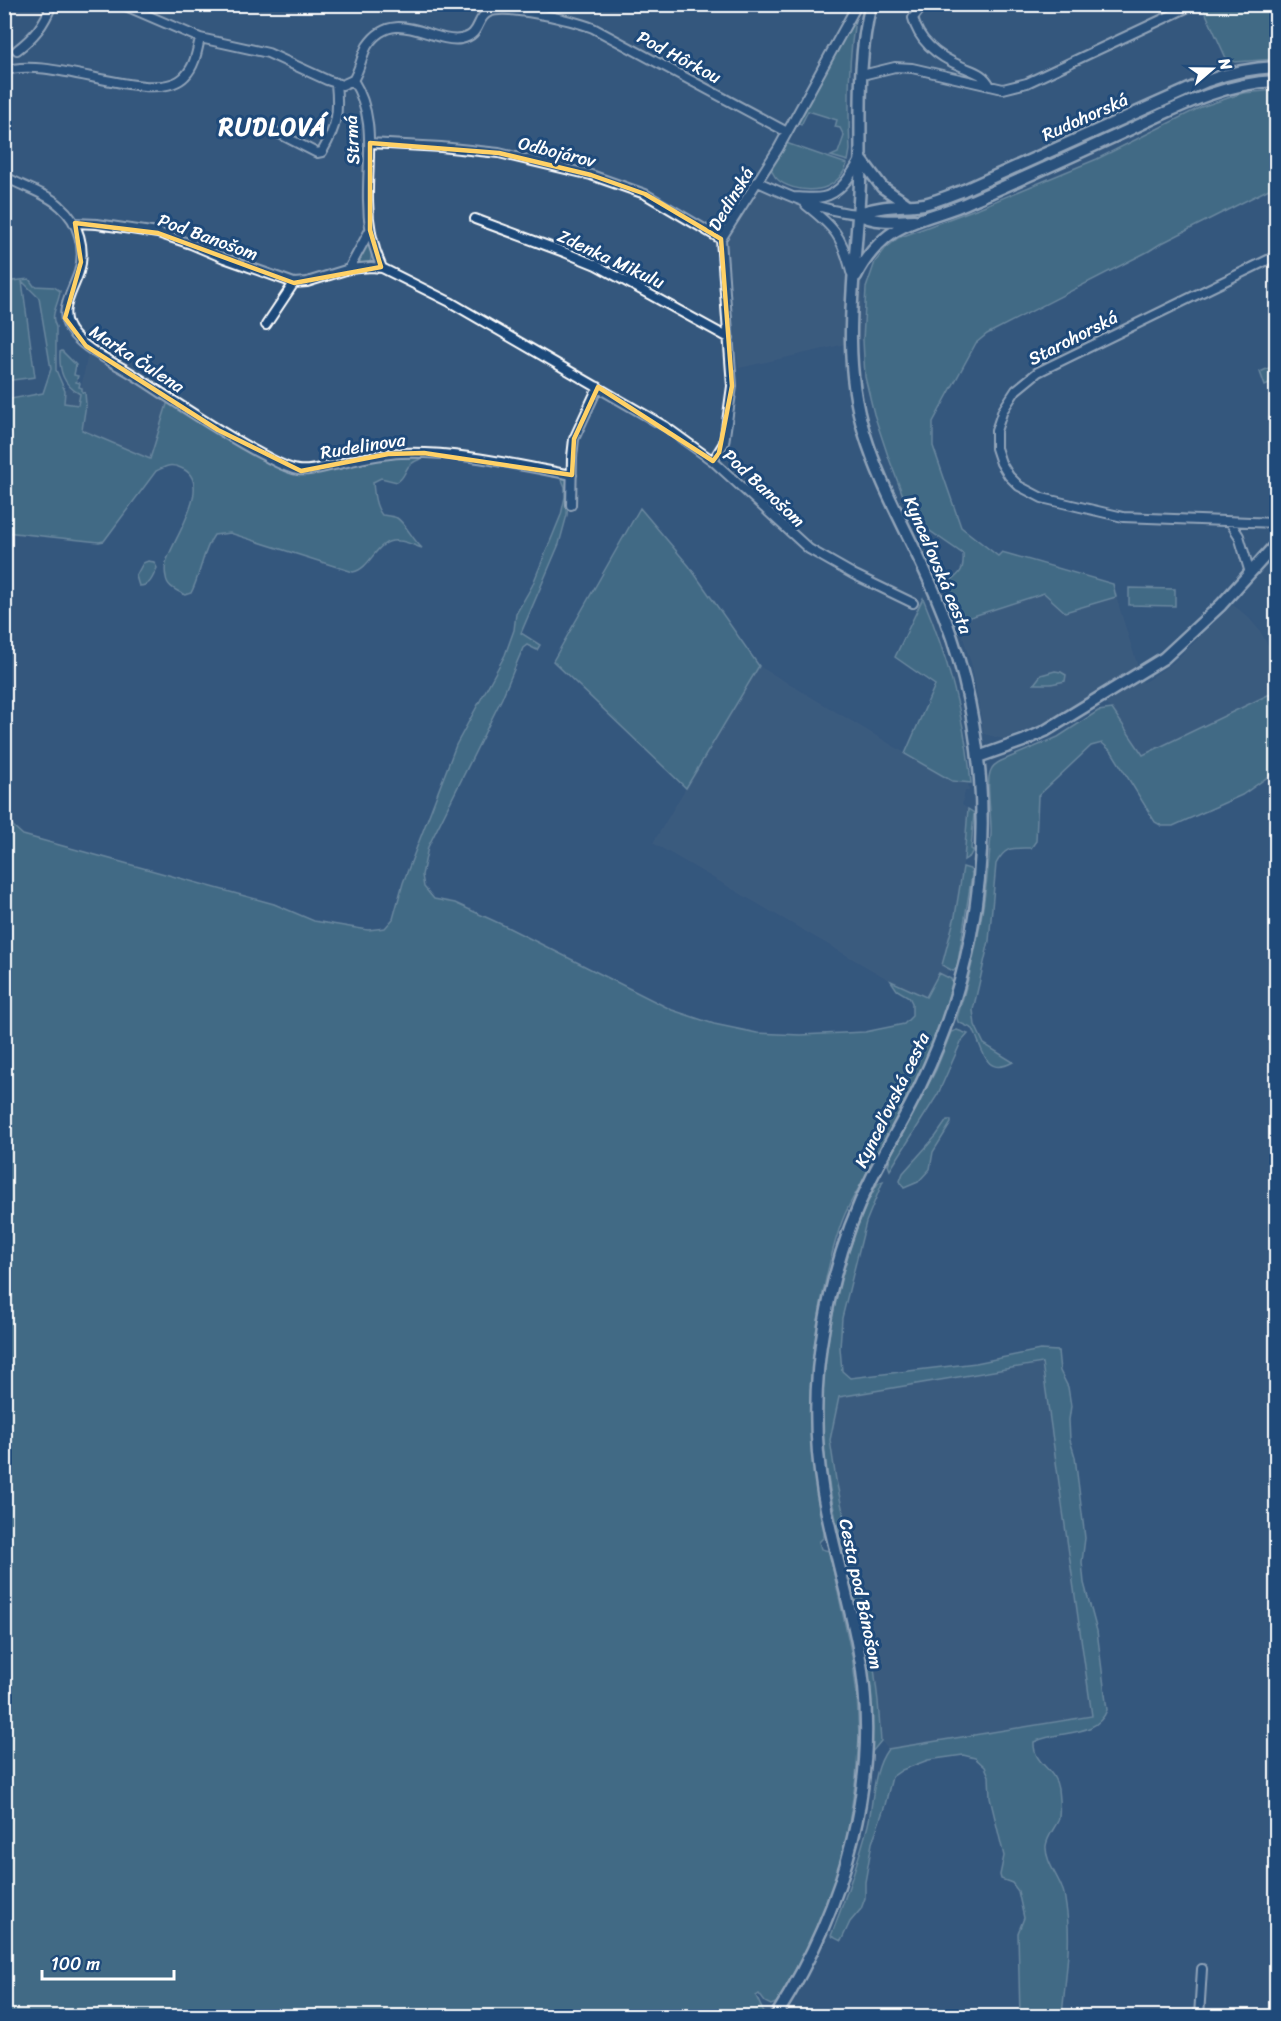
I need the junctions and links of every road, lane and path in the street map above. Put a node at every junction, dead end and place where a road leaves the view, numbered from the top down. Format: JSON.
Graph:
{"nodes":[{"id":1,"x":52,"y":4,"type":"edge"},
{"id":2,"x":121,"y":4,"type":"edge"},
{"id":3,"x":871,"y":4,"type":"edge"},
{"id":4,"x":924,"y":4,"type":"edge"},
{"id":5,"x":1195,"y":4,"type":"edge"},
{"id":6,"x":856,"y":7,"type":"dead end"},
{"id":7,"x":200,"y":38,"type":"junction"},
{"id":8,"x":17,"y":50,"type":"dead end"},
{"id":9,"x":1276,"y":67,"type":"edge"},
{"id":10,"x":4,"y":71,"type":"edge"},
{"id":11,"x":862,"y":75,"type":"junction"},
{"id":12,"x":353,"y":80,"type":"junction"},
{"id":13,"x":1276,"y":81,"type":"edge"},
{"id":14,"x":336,"y":83,"type":"junction"},
{"id":15,"x":990,"y":86,"type":"junction"},
{"id":16,"x":264,"y":126,"type":"dead end"},
{"id":17,"x":788,"y":132,"type":"junction"},
{"id":18,"x":370,"y":143,"type":"junction"},
{"id":19,"x":861,"y":159,"type":"junction"},
{"id":20,"x":4,"y":176,"type":"edge"},
{"id":21,"x":758,"y":182,"type":"junction"},
{"id":22,"x":790,"y":197,"type":"junction"},
{"id":23,"x":802,"y":202,"type":"junction"},
{"id":24,"x":908,"y":205,"type":"junction"},
{"id":25,"x":858,"y":214,"type":"junction"},
{"id":26,"x":475,"y":219,"type":"dead end"},
{"id":27,"x":918,"y":220,"type":"junction"},
{"id":28,"x":75,"y":223,"type":"junction"},
{"id":29,"x":370,"y":230,"type":"junction"},
{"id":30,"x":722,"y":239,"type":"junction"},
{"id":31,"x":1276,"y":256,"type":"edge"},
{"id":32,"x":382,"y":268,"type":"junction"},
{"id":33,"x":349,"y":269,"type":"junction"},
{"id":34,"x":854,"y":282,"type":"junction"},
{"id":35,"x":294,"y":283,"type":"junction"},
{"id":36,"x":266,"y":326,"type":"dead end"},
{"id":37,"x":729,"y":338,"type":"junction"},
{"id":38,"x":598,"y":387,"type":"junction"},
{"id":39,"x":205,"y":421,"type":"joint"},
{"id":40,"x":713,"y":461,"type":"junction"},
{"id":41,"x":572,"y":475,"type":"junction"},
{"id":42,"x":571,"y":505,"type":"dead end"},
{"id":43,"x":1230,"y":522,"type":"junction"},
{"id":44,"x":1276,"y":523,"type":"edge"},
{"id":45,"x":1276,"y":544,"type":"edge"},
{"id":46,"x":1250,"y":573,"type":"junction"},
{"id":47,"x":913,"y":603,"type":"dead end"},
{"id":48,"x":978,"y":757,"type":"junction"},
{"id":49,"x":817,"y":1412,"type":"joint"},
{"id":50,"x":1202,"y":1970,"type":"dead end"},
{"id":51,"x":776,"y":2016,"type":"edge"},
{"id":52,"x":1199,"y":2016,"type":"edge"}],
"edges":[{"from":1,"to":8,"type":"street"},
{"from":2,"to":7,"type":"street"},
{"from":3,"to":11,"type":"street","name":"Kynceľovská cesta"},
{"from":4,"to":15,"type":"street"},
{"from":5,"to":15,"type":"street"},
{"from":6,"to":17,"type":"street","name":"Dedinská"},
{"from":7,"to":10,"type":"street"},
{"from":7,"to":14,"type":"street"},
{"from":9,"to":24,"type":"street","name":"Rudohorská"},
{"from":11,"to":15,"type":"street"},
{"from":11,"to":19,"type":"street","name":"Kynceľovská cesta"},
{"from":12,"to":14,"type":"street"},
{"from":12,"to":17,"type":"street","name":"Pod Hôrkou"},
{"from":12,"to":18,"type":"street","name":"Strmá"},
{"from":13,"to":27,"type":"street","name":"Rudohorská"},
{"from":14,"to":16,"type":"street"},
{"from":17,"to":21,"type":"street","name":"Dedinská"},
{"from":18,"to":29,"type":"street","name":"Strmá"},
{"from":18,"to":30,"type":"street","name":"Odbojárov"},
{"from":19,"to":22,"type":"street"},
{"from":19,"to":24,"type":"street"},
{"from":19,"to":25,"type":"street","name":"Kynceľovská cesta"},
{"from":20,"to":28,"type":"street"},
{"from":21,"to":22,"type":"street"},
{"from":21,"to":30,"type":"street","name":"Dedinská"},
{"from":22,"to":23,"type":"street"},
{"from":23,"to":25,"type":"street"},
{"from":23,"to":34,"type":"street"},
{"from":24,"to":25,"type":"street","name":"Rudohorská"},
{"from":25,"to":27,"type":"street","name":"Rudohorská"},
{"from":25,"to":34,"type":"street","name":"Kynceľovská cesta"},
{"from":26,"to":37,"type":"street","name":"Zdenka Mikulu"},
{"from":27,"to":34,"type":"street","name":"Rudohorská"},
{"from":28,"to":35,"type":"street","name":"Pod Banošom"},
{"from":28,"to":39,"type":"street","name":"Marka Čulena"},
{"from":29,"to":32,"type":"street","name":"Strmá"},
{"from":29,"to":33,"type":"street"},
{"from":30,"to":37,"type":"street","name":"Dedinská"},
{"from":31,"to":43,"type":"street","name":"Starohorská"},
{"from":32,"to":33,"type":"street","name":"Pod Banošom"},
{"from":32,"to":38,"type":"street","name":"Pod Banošom"},
{"from":33,"to":35,"type":"street","name":"Pod Banošom"},
{"from":34,"to":48,"type":"street","name":"Kynceľovská cesta"},
{"from":35,"to":36,"type":"street"},
{"from":37,"to":40,"type":"street","name":"Dedinská"},
{"from":38,"to":40,"type":"street","name":"Pod Banošom"},
{"from":38,"to":41,"type":"street"},
{"from":39,"to":41,"type":"street","name":"Rudelinova"},
{"from":40,"to":47,"type":"street","name":"Pod Banošom"},
{"from":41,"to":42,"type":"street"},
{"from":43,"to":44,"type":"street","name":"Starohorská"},
{"from":43,"to":46,"type":"street"},
{"from":45,"to":46,"type":"street"},
{"from":46,"to":48,"type":"street"},
{"from":48,"to":49,"type":"street","name":"Kynceľovská cesta"},
{"from":49,"to":51,"type":"street","name":"Cesta pod Bánošom"},
{"from":50,"to":52,"type":"street"}]}
